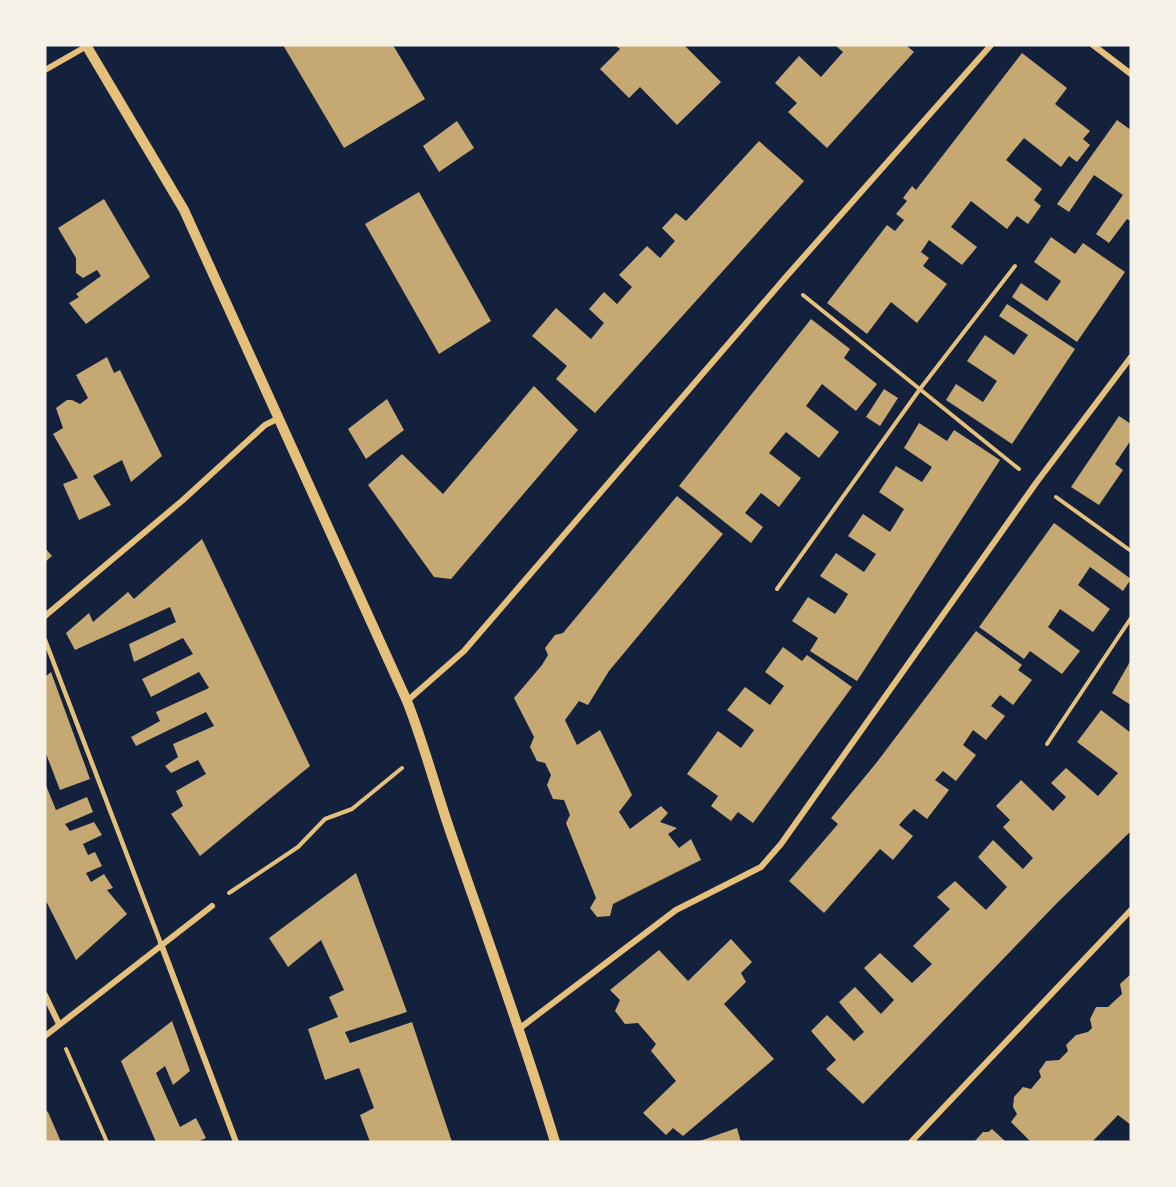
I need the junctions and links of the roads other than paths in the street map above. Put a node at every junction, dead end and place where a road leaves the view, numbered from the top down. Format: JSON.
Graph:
{"nodes":[{"id":1,"x":991,"y":45,"type":"edge"},
{"id":2,"x":1093,"y":45,"type":"edge"},
{"id":3,"x":87,"y":46,"type":"edge"},
{"id":4,"x":45,"y":70,"type":"edge"},
{"id":5,"x":1131,"y":74,"type":"edge"},
{"id":6,"x":1131,"y":357,"type":"edge"},
{"id":7,"x":280,"y":417,"type":"junction"},
{"id":8,"x":45,"y":616,"type":"edge"},
{"id":9,"x":45,"y":640,"type":"edge"},
{"id":10,"x":407,"y":700,"type":"junction"},
{"id":11,"x":212,"y":906,"type":"road end"},
{"id":12,"x":1131,"y":910,"type":"edge"},
{"id":13,"x":161,"y":944,"type":"junction"},
{"id":14,"x":45,"y":995,"type":"edge"},
{"id":15,"x":59,"y":1024,"type":"junction"},
{"id":16,"x":520,"y":1028,"type":"junction"},
{"id":17,"x":45,"y":1036,"type":"edge"},
{"id":18,"x":236,"y":1142,"type":"edge"},
{"id":19,"x":555,"y":1142,"type":"edge"},
{"id":20,"x":911,"y":1142,"type":"edge"}],
"edges":[{"from":1,"to":10,"type":"street"},
{"from":2,"to":5,"type":"street"},
{"from":3,"to":4,"type":"street"},
{"from":3,"to":7,"type":"street"},
{"from":6,"to":16,"type":"street"},
{"from":7,"to":8,"type":"street"},
{"from":7,"to":10,"type":"street"},
{"from":9,"to":13,"type":"lane"},
{"from":10,"to":16,"type":"street"},
{"from":11,"to":13,"type":"street"},
{"from":12,"to":20,"type":"street"},
{"from":13,"to":15,"type":"street"},
{"from":13,"to":18,"type":"street"},
{"from":14,"to":15,"type":"street"},
{"from":15,"to":17,"type":"street"},
{"from":16,"to":19,"type":"street"}]}
